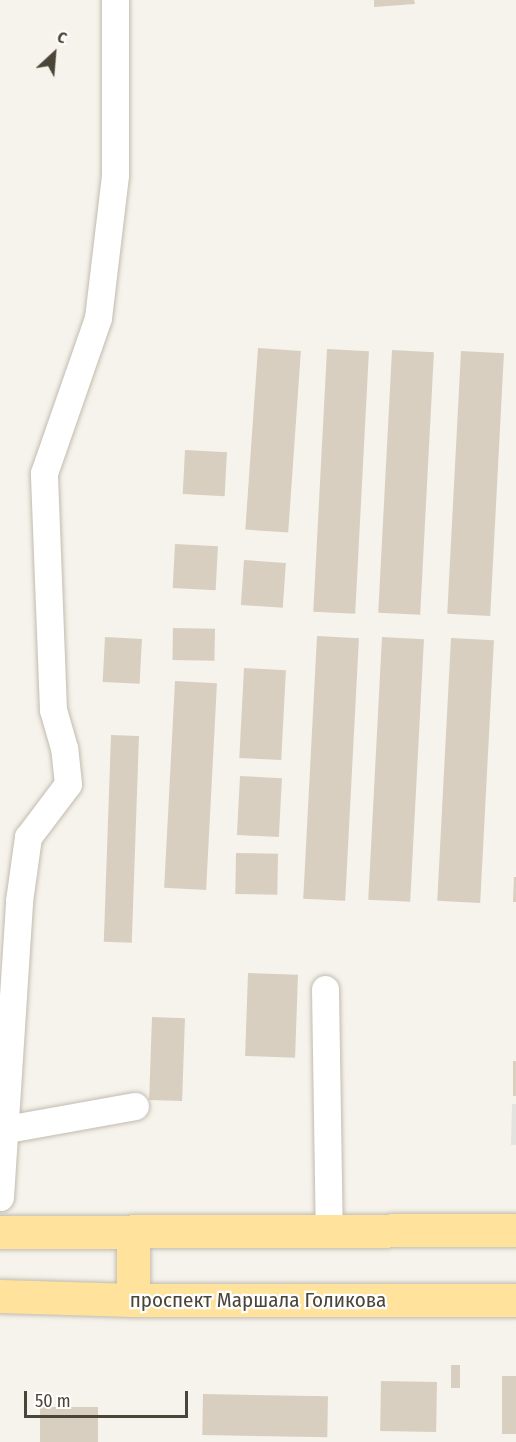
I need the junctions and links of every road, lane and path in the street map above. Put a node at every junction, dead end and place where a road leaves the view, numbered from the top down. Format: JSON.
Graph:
{"nodes":[{"id":1,"x":116,"y":0,"type":"edge"},
{"id":2,"x":325,"y":989,"type":"dead end"},
{"id":3,"x":135,"y":1106,"type":"dead end"},
{"id":4,"x":7,"y":1129,"type":"junction"},
{"id":5,"x":0,"y":1197,"type":"edge"},
{"id":6,"x":516,"y":1230,"type":"edge"},
{"id":7,"x":0,"y":1232,"type":"edge"},
{"id":8,"x":329,"y":1232,"type":"junction"},
{"id":9,"x":133,"y":1234,"type":"junction"},
{"id":10,"x":0,"y":1296,"type":"edge"},
{"id":11,"x":133,"y":1300,"type":"junction"},
{"id":12,"x":516,"y":1300,"type":"edge"}],
"edges":[{"from":1,"to":4,"type":"lane"},
{"from":2,"to":8,"type":"lane"},
{"from":3,"to":4,"type":"lane"},
{"from":4,"to":5,"type":"lane"},
{"from":6,"to":8,"type":"main road"},
{"from":7,"to":9,"type":"main road"},
{"from":8,"to":9,"type":"main road"},
{"from":9,"to":11,"type":"main road"},
{"from":10,"to":11,"type":"main road","name":"проспект Маршала Голикова"},
{"from":11,"to":12,"type":"main road","name":"проспект Маршала Голикова"}]}
